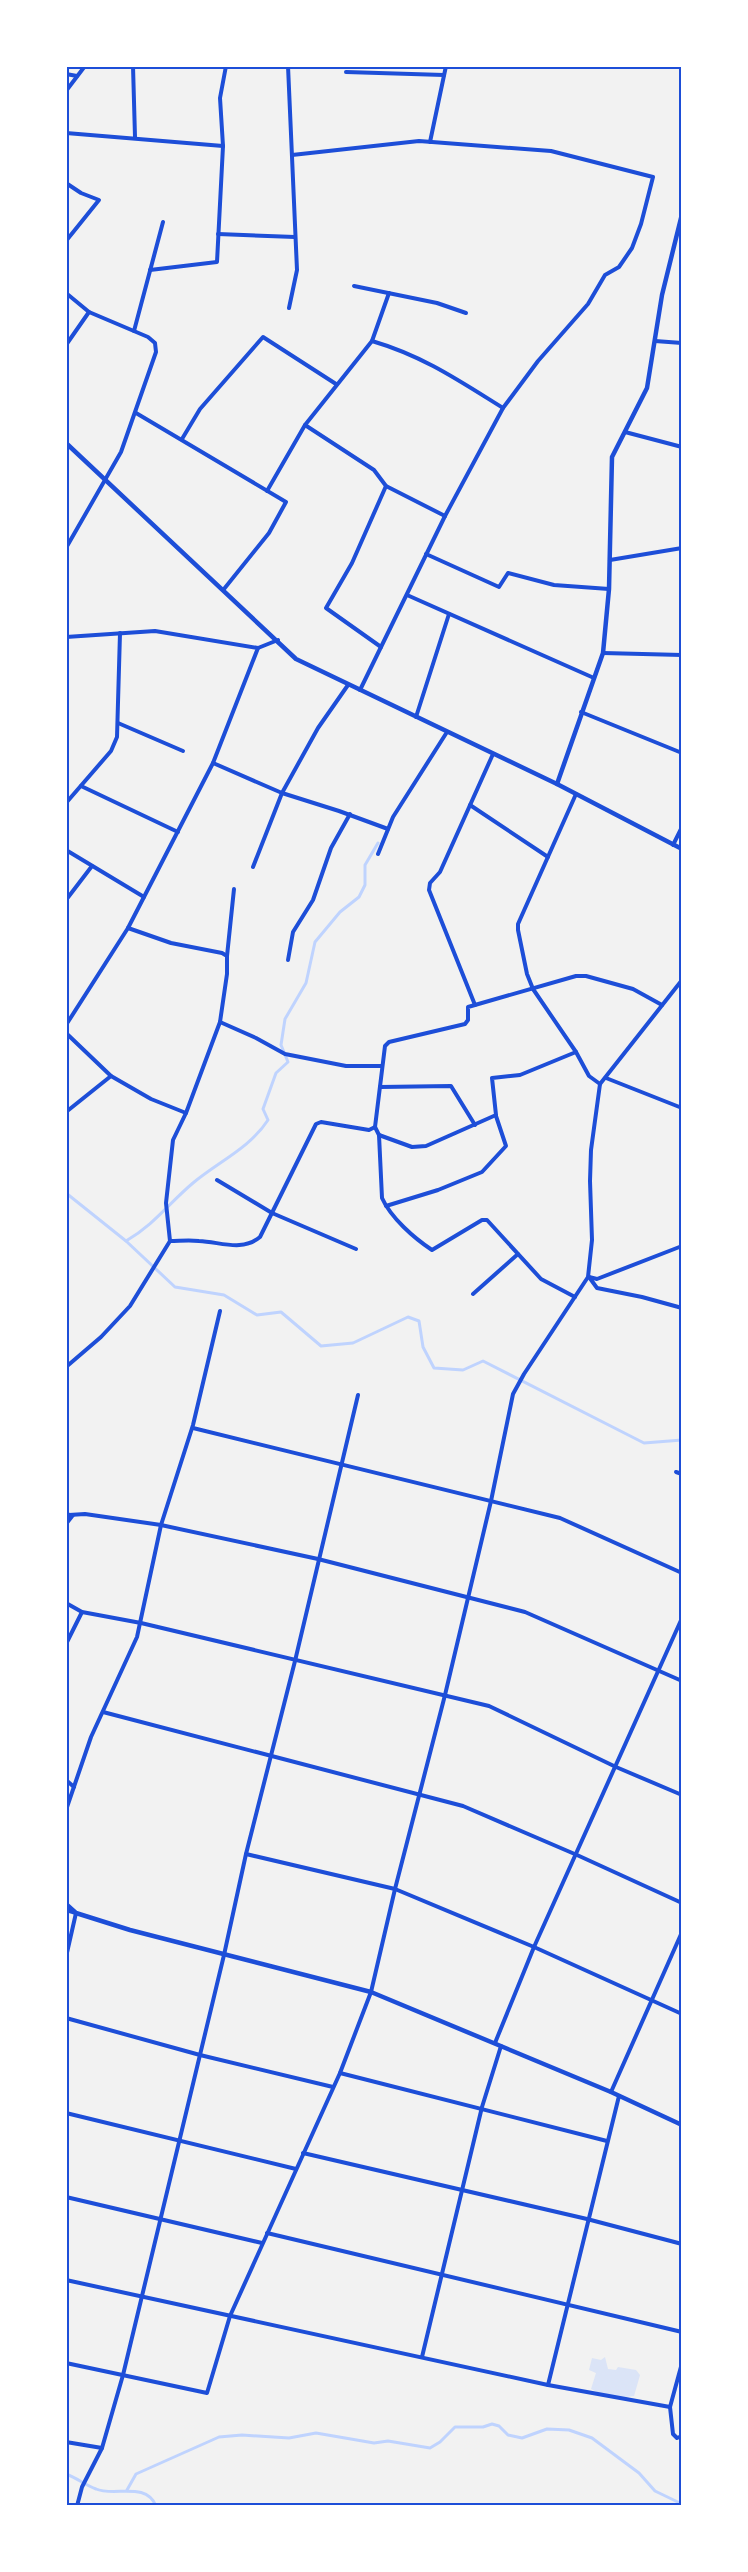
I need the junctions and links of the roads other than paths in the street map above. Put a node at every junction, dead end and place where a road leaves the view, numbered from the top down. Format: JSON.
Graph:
{"nodes":[{"id":1,"x":85,"y":66,"type":"edge"},
{"id":2,"x":133,"y":66,"type":"edge"},
{"id":3,"x":226,"y":66,"type":"edge"},
{"id":4,"x":288,"y":66,"type":"edge"},
{"id":5,"x":389,"y":66,"type":"edge"},
{"id":6,"x":446,"y":66,"type":"edge"},
{"id":7,"x":346,"y":72,"type":"dead end"},
{"id":8,"x":387,"y":73,"type":"junction"},
{"id":9,"x":66,"y":74,"type":"edge"},
{"id":10,"x":444,"y":75,"type":"junction"},
{"id":11,"x":77,"y":76,"type":"junction"},
{"id":12,"x":66,"y":91,"type":"edge"},
{"id":13,"x":66,"y":133,"type":"edge"},
{"id":14,"x":135,"y":137,"type":"junction"},
{"id":15,"x":430,"y":142,"type":"junction"},
{"id":16,"x":223,"y":146,"type":"junction"},
{"id":17,"x":292,"y":155,"type":"junction"},
{"id":18,"x":66,"y":183,"type":"edge"},
{"id":19,"x":682,"y":214,"type":"edge"},
{"id":20,"x":163,"y":222,"type":"dead end"},
{"id":21,"x":218,"y":234,"type":"junction"},
{"id":22,"x":296,"y":237,"type":"junction"},
{"id":23,"x":66,"y":241,"type":"edge"},
{"id":24,"x":150,"y":270,"type":"junction"},
{"id":25,"x":354,"y":286,"type":"dead end"},
{"id":26,"x":66,"y":293,"type":"edge"},
{"id":27,"x":389,"y":293,"type":"junction"},
{"id":28,"x":289,"y":308,"type":"dead end"},
{"id":29,"x":89,"y":312,"type":"junction"},
{"id":30,"x":466,"y":314,"type":"dead end"},
{"id":31,"x":134,"y":331,"type":"junction"},
{"id":32,"x":372,"y":340,"type":"junction"},
{"id":33,"x":655,"y":341,"type":"junction"},
{"id":34,"x":682,"y":343,"type":"edge"},
{"id":35,"x":66,"y":345,"type":"edge"},
{"id":36,"x":336,"y":384,"type":"junction"},
{"id":37,"x":503,"y":408,"type":"junction"},
{"id":38,"x":136,"y":413,"type":"junction"},
{"id":39,"x":305,"y":425,"type":"junction"},
{"id":40,"x":625,"y":432,"type":"junction"},
{"id":41,"x":182,"y":439,"type":"junction"},
{"id":42,"x":66,"y":443,"type":"edge"},
{"id":43,"x":682,"y":447,"type":"edge"},
{"id":44,"x":106,"y":478,"type":"junction"},
{"id":45,"x":386,"y":486,"type":"junction"},
{"id":46,"x":267,"y":491,"type":"junction"},
{"id":47,"x":444,"y":516,"type":"junction"},
{"id":48,"x":66,"y":548,"type":"edge"},
{"id":49,"x":682,"y":548,"type":"edge"},
{"id":50,"x":426,"y":554,"type":"junction"},
{"id":51,"x":610,"y":561,"type":"junction"},
{"id":52,"x":224,"y":589,"type":"junction"},
{"id":53,"x":609,"y":589,"type":"junction"},
{"id":54,"x":407,"y":595,"type":"junction"},
{"id":55,"x":449,"y":614,"type":"junction"},
{"id":56,"x":120,"y":633,"type":"junction"},
{"id":57,"x":66,"y":637,"type":"edge"},
{"id":58,"x":278,"y":640,"type":"junction"},
{"id":59,"x":381,"y":647,"type":"junction"},
{"id":60,"x":258,"y":648,"type":"junction"},
{"id":61,"x":603,"y":653,"type":"junction"},
{"id":62,"x":682,"y":655,"type":"edge"},
{"id":63,"x":594,"y":678,"type":"junction"},
{"id":64,"x":348,"y":685,"type":"junction"},
{"id":65,"x":360,"y":690,"type":"junction"},
{"id":66,"x":581,"y":712,"type":"junction"},
{"id":67,"x":416,"y":717,"type":"junction"},
{"id":68,"x":118,"y":723,"type":"junction"},
{"id":69,"x":447,"y":732,"type":"junction"},
{"id":70,"x":183,"y":751,"type":"dead end"},
{"id":71,"x":682,"y":753,"type":"edge"},
{"id":72,"x":493,"y":754,"type":"junction"},
{"id":73,"x":213,"y":763,"type":"junction"},
{"id":74,"x":557,"y":784,"type":"junction"},
{"id":75,"x":81,"y":786,"type":"junction"},
{"id":76,"x":282,"y":793,"type":"junction"},
{"id":77,"x":576,"y":794,"type":"junction"},
{"id":78,"x":66,"y":803,"type":"edge"},
{"id":79,"x":470,"y":805,"type":"junction"},
{"id":80,"x":350,"y":814,"type":"junction"},
{"id":81,"x":682,"y":827,"type":"edge"},
{"id":82,"x":388,"y":829,"type":"junction"},
{"id":83,"x":178,"y":832,"type":"junction"},
{"id":84,"x":674,"y":845,"type":"junction"},
{"id":85,"x":682,"y":849,"type":"edge"},
{"id":86,"x":66,"y":850,"type":"edge"},
{"id":87,"x":378,"y":854,"type":"dead end"},
{"id":88,"x":548,"y":857,"type":"junction"},
{"id":89,"x":92,"y":866,"type":"junction"},
{"id":90,"x":253,"y":867,"type":"dead end"},
{"id":91,"x":234,"y":889,"type":"dead end"},
{"id":92,"x":144,"y":897,"type":"junction"},
{"id":93,"x":66,"y":900,"type":"edge"},
{"id":94,"x":128,"y":928,"type":"junction"},
{"id":95,"x":227,"y":956,"type":"junction"},
{"id":96,"x":288,"y":960,"type":"dead end"},
{"id":97,"x":682,"y":980,"type":"edge"},
{"id":98,"x":533,"y":989,"type":"junction"},
{"id":99,"x":475,"y":1005,"type":"junction"},
{"id":100,"x":662,"y":1005,"type":"junction"},
{"id":101,"x":220,"y":1022,"type":"junction"},
{"id":102,"x":66,"y":1025,"type":"edge"},
{"id":103,"x":66,"y":1033,"type":"edge"},
{"id":104,"x":576,"y":1052,"type":"junction"},
{"id":105,"x":382,"y":1066,"type":"junction"},
{"id":106,"x":111,"y":1076,"type":"junction"},
{"id":107,"x":606,"y":1078,"type":"junction"},
{"id":108,"x":600,"y":1084,"type":"junction"},
{"id":109,"x":380,"y":1087,"type":"junction"},
{"id":110,"x":682,"y":1108,"type":"edge"},
{"id":111,"x":66,"y":1112,"type":"edge"},
{"id":112,"x":186,"y":1113,"type":"junction"},
{"id":113,"x":496,"y":1115,"type":"junction"},
{"id":114,"x":475,"y":1125,"type":"junction"},
{"id":115,"x":375,"y":1127,"type":"junction"},
{"id":116,"x":379,"y":1135,"type":"junction"},
{"id":117,"x":217,"y":1180,"type":"dead end"},
{"id":118,"x":386,"y":1206,"type":"junction"},
{"id":119,"x":272,"y":1213,"type":"junction"},
{"id":120,"x":170,"y":1241,"type":"junction"},
{"id":121,"x":682,"y":1246,"type":"edge"},
{"id":122,"x":356,"y":1249,"type":"dead end"},
{"id":123,"x":518,"y":1254,"type":"junction"},
{"id":124,"x":588,"y":1277,"type":"junction"},
{"id":125,"x":472,"y":1294,"type":"dead end"},
{"id":126,"x":575,"y":1297,"type":"junction"},
{"id":127,"x":682,"y":1308,"type":"edge"},
{"id":128,"x":220,"y":1311,"type":"dead end"},
{"id":129,"x":66,"y":1367,"type":"edge"},
{"id":130,"x":358,"y":1395,"type":"dead end"},
{"id":131,"x":192,"y":1428,"type":"junction"},
{"id":132,"x":341,"y":1464,"type":"junction"},
{"id":133,"x":676,"y":1472,"type":"dead end"},
{"id":134,"x":682,"y":1474,"type":"edge"},
{"id":135,"x":491,"y":1501,"type":"junction"},
{"id":136,"x":66,"y":1513,"type":"edge"},
{"id":137,"x":73,"y":1515,"type":"junction"},
{"id":138,"x":66,"y":1524,"type":"edge"},
{"id":139,"x":161,"y":1525,"type":"junction"},
{"id":140,"x":318,"y":1559,"type":"junction"},
{"id":141,"x":682,"y":1573,"type":"edge"},
{"id":142,"x":468,"y":1597,"type":"junction"},
{"id":143,"x":66,"y":1604,"type":"edge"},
{"id":144,"x":82,"y":1612,"type":"junction"},
{"id":145,"x":682,"y":1617,"type":"edge"},
{"id":146,"x":141,"y":1623,"type":"junction"},
{"id":147,"x":66,"y":1644,"type":"edge"},
{"id":148,"x":295,"y":1661,"type":"junction"},
{"id":149,"x":658,"y":1670,"type":"junction"},
{"id":150,"x":682,"y":1681,"type":"edge"},
{"id":151,"x":445,"y":1695,"type":"junction"},
{"id":152,"x":103,"y":1712,"type":"junction"},
{"id":153,"x":271,"y":1755,"type":"junction"},
{"id":154,"x":615,"y":1767,"type":"junction"},
{"id":155,"x":66,"y":1780,"type":"edge"},
{"id":156,"x":75,"y":1788,"type":"junction"},
{"id":157,"x":420,"y":1794,"type":"junction"},
{"id":158,"x":682,"y":1795,"type":"edge"},
{"id":159,"x":66,"y":1810,"type":"edge"},
{"id":160,"x":246,"y":1854,"type":"junction"},
{"id":161,"x":577,"y":1855,"type":"junction"},
{"id":162,"x":395,"y":1889,"type":"junction"},
{"id":163,"x":682,"y":1903,"type":"edge"},
{"id":164,"x":66,"y":1904,"type":"edge"},
{"id":165,"x":66,"y":1910,"type":"edge"},
{"id":166,"x":76,"y":1913,"type":"junction"},
{"id":167,"x":682,"y":1932,"type":"edge"},
{"id":168,"x":534,"y":1947,"type":"junction"},
{"id":169,"x":224,"y":1955,"type":"junction"},
{"id":170,"x":66,"y":1957,"type":"edge"},
{"id":171,"x":371,"y":1992,"type":"junction"},
{"id":172,"x":651,"y":2001,"type":"junction"},
{"id":173,"x":682,"y":2014,"type":"edge"},
{"id":174,"x":66,"y":2018,"type":"edge"},
{"id":175,"x":495,"y":2043,"type":"junction"},
{"id":176,"x":501,"y":2046,"type":"junction"},
{"id":177,"x":200,"y":2055,"type":"junction"},
{"id":178,"x":340,"y":2073,"type":"junction"},
{"id":179,"x":333,"y":2087,"type":"junction"},
{"id":180,"x":611,"y":2092,"type":"junction"},
{"id":181,"x":619,"y":2096,"type":"junction"},
{"id":182,"x":482,"y":2108,"type":"junction"},
{"id":183,"x":66,"y":2113,"type":"edge"},
{"id":184,"x":682,"y":2125,"type":"edge"},
{"id":185,"x":180,"y":2141,"type":"junction"},
{"id":186,"x":607,"y":2141,"type":"junction"},
{"id":187,"x":303,"y":2153,"type":"junction"},
{"id":188,"x":296,"y":2169,"type":"junction"},
{"id":189,"x":462,"y":2190,"type":"junction"},
{"id":190,"x":66,"y":2197,"type":"edge"},
{"id":191,"x":587,"y":2219,"type":"junction"},
{"id":192,"x":161,"y":2220,"type":"junction"},
{"id":193,"x":267,"y":2233,"type":"junction"},
{"id":194,"x":262,"y":2243,"type":"junction"},
{"id":195,"x":682,"y":2244,"type":"edge"},
{"id":196,"x":442,"y":2273,"type":"junction"},
{"id":197,"x":66,"y":2280,"type":"edge"},
{"id":198,"x":141,"y":2296,"type":"junction"},
{"id":199,"x":566,"y":2303,"type":"junction"},
{"id":200,"x":230,"y":2316,"type":"junction"},
{"id":201,"x":682,"y":2332,"type":"edge"},
{"id":202,"x":422,"y":2357,"type":"junction"},
{"id":203,"x":66,"y":2363,"type":"edge"},
{"id":204,"x":682,"y":2364,"type":"edge"},
{"id":205,"x":123,"y":2376,"type":"junction"},
{"id":206,"x":548,"y":2385,"type":"junction"},
{"id":207,"x":670,"y":2407,"type":"junction"},
{"id":208,"x":682,"y":2436,"type":"edge"},
{"id":209,"x":66,"y":2442,"type":"edge"},
{"id":210,"x":102,"y":2448,"type":"junction"},
{"id":211,"x":77,"y":2506,"type":"edge"}],
"edges":[{"from":1,"to":11,"type":"street"},
{"from":2,"to":14,"type":"street"},
{"from":3,"to":16,"type":"street"},
{"from":4,"to":17,"type":"street"},
{"from":5,"to":8,"type":"street"},
{"from":6,"to":10,"type":"street"},
{"from":7,"to":8,"type":"street"},
{"from":8,"to":10,"type":"street"},
{"from":9,"to":11,"type":"street"},
{"from":10,"to":15,"type":"street"},
{"from":11,"to":12,"type":"street"},
{"from":13,"to":14,"type":"street"},
{"from":14,"to":16,"type":"street"},
{"from":15,"to":17,"type":"street"},
{"from":15,"to":37,"type":"street"},
{"from":16,"to":21,"type":"street"},
{"from":17,"to":22,"type":"street"},
{"from":18,"to":23,"type":"street"},
{"from":19,"to":33,"type":"street"},
{"from":20,"to":24,"type":"street"},
{"from":21,"to":22,"type":"street"},
{"from":21,"to":24,"type":"street"},
{"from":22,"to":28,"type":"street"},
{"from":24,"to":31,"type":"street"},
{"from":25,"to":27,"type":"street"},
{"from":26,"to":29,"type":"street"},
{"from":27,"to":30,"type":"street"},
{"from":27,"to":32,"type":"street"},
{"from":29,"to":31,"type":"street"},
{"from":29,"to":35,"type":"street"},
{"from":31,"to":38,"type":"street"},
{"from":32,"to":36,"type":"street"},
{"from":32,"to":37,"type":"street"},
{"from":33,"to":34,"type":"street"},
{"from":33,"to":40,"type":"street"},
{"from":36,"to":39,"type":"street"},
{"from":36,"to":41,"type":"street"},
{"from":37,"to":47,"type":"street"},
{"from":38,"to":41,"type":"street"},
{"from":38,"to":44,"type":"street"},
{"from":39,"to":45,"type":"street"},
{"from":39,"to":46,"type":"street"},
{"from":40,"to":43,"type":"street"},
{"from":40,"to":51,"type":"street"},
{"from":41,"to":46,"type":"street"},
{"from":42,"to":44,"type":"street"},
{"from":44,"to":48,"type":"street"},
{"from":44,"to":52,"type":"street"},
{"from":45,"to":47,"type":"street"},
{"from":45,"to":59,"type":"street"},
{"from":46,"to":52,"type":"street"},
{"from":47,"to":50,"type":"street"},
{"from":49,"to":51,"type":"street"},
{"from":50,"to":53,"type":"street"},
{"from":50,"to":54,"type":"street"},
{"from":51,"to":53,"type":"street"},
{"from":52,"to":58,"type":"street"},
{"from":53,"to":61,"type":"street"},
{"from":54,"to":55,"type":"street"},
{"from":54,"to":59,"type":"street"},
{"from":55,"to":63,"type":"street"},
{"from":55,"to":67,"type":"street"},
{"from":56,"to":57,"type":"street"},
{"from":56,"to":60,"type":"street"},
{"from":56,"to":68,"type":"street"},
{"from":58,"to":60,"type":"street"},
{"from":58,"to":64,"type":"street"},
{"from":59,"to":65,"type":"street"},
{"from":60,"to":73,"type":"street"},
{"from":61,"to":62,"type":"street"},
{"from":61,"to":63,"type":"street"},
{"from":63,"to":66,"type":"street"},
{"from":64,"to":65,"type":"street"},
{"from":64,"to":76,"type":"street"},
{"from":65,"to":67,"type":"street"},
{"from":66,"to":71,"type":"street"},
{"from":66,"to":74,"type":"street"},
{"from":67,"to":69,"type":"street"},
{"from":68,"to":70,"type":"street"},
{"from":68,"to":75,"type":"street"},
{"from":69,"to":72,"type":"street"},
{"from":69,"to":82,"type":"street"},
{"from":72,"to":74,"type":"street"},
{"from":72,"to":79,"type":"street"},
{"from":73,"to":76,"type":"street"},
{"from":73,"to":83,"type":"street"},
{"from":74,"to":77,"type":"street"},
{"from":75,"to":78,"type":"street"},
{"from":75,"to":83,"type":"street"},
{"from":76,"to":80,"type":"street"},
{"from":76,"to":90,"type":"street"},
{"from":77,"to":84,"type":"street"},
{"from":77,"to":88,"type":"street"},
{"from":79,"to":88,"type":"street"},
{"from":79,"to":99,"type":"street"},
{"from":80,"to":82,"type":"street"},
{"from":80,"to":96,"type":"street"},
{"from":81,"to":84,"type":"street"},
{"from":82,"to":87,"type":"street"},
{"from":83,"to":92,"type":"street"},
{"from":84,"to":85,"type":"street"},
{"from":86,"to":89,"type":"street"},
{"from":88,"to":98,"type":"street"},
{"from":89,"to":92,"type":"street"},
{"from":89,"to":93,"type":"street"},
{"from":91,"to":95,"type":"street"},
{"from":92,"to":94,"type":"street"},
{"from":94,"to":95,"type":"street"},
{"from":94,"to":102,"type":"street"},
{"from":95,"to":101,"type":"street"},
{"from":97,"to":100,"type":"street"},
{"from":98,"to":99,"type":"street"},
{"from":98,"to":100,"type":"street"},
{"from":98,"to":104,"type":"street"},
{"from":99,"to":105,"type":"street"},
{"from":100,"to":107,"type":"street"},
{"from":101,"to":105,"type":"street"},
{"from":101,"to":112,"type":"street"},
{"from":103,"to":106,"type":"street"},
{"from":104,"to":108,"type":"street"},
{"from":104,"to":113,"type":"street"},
{"from":105,"to":109,"type":"street"},
{"from":106,"to":111,"type":"street"},
{"from":106,"to":112,"type":"street"},
{"from":107,"to":108,"type":"street"},
{"from":107,"to":110,"type":"street"},
{"from":108,"to":124,"type":"street"},
{"from":109,"to":114,"type":"street"},
{"from":109,"to":115,"type":"street"},
{"from":112,"to":120,"type":"street"},
{"from":113,"to":114,"type":"street"},
{"from":113,"to":118,"type":"street"},
{"from":114,"to":116,"type":"street"},
{"from":115,"to":116,"type":"street"},
{"from":115,"to":119,"type":"street"},
{"from":116,"to":118,"type":"street"},
{"from":117,"to":119,"type":"street"},
{"from":118,"to":123,"type":"street"},
{"from":119,"to":120,"type":"street"},
{"from":119,"to":122,"type":"street"},
{"from":120,"to":129,"type":"street"},
{"from":121,"to":124,"type":"street"},
{"from":123,"to":125,"type":"street"},
{"from":123,"to":126,"type":"street"},
{"from":124,"to":126,"type":"street"},
{"from":124,"to":127,"type":"street"},
{"from":126,"to":135,"type":"street"},
{"from":128,"to":131,"type":"street"},
{"from":130,"to":132,"type":"street"},
{"from":131,"to":132,"type":"street"},
{"from":131,"to":139,"type":"street"},
{"from":132,"to":135,"type":"street"},
{"from":132,"to":140,"type":"street"},
{"from":133,"to":134,"type":"street"},
{"from":135,"to":141,"type":"street"},
{"from":135,"to":142,"type":"street"},
{"from":136,"to":137,"type":"street"},
{"from":137,"to":138,"type":"street"},
{"from":137,"to":139,"type":"street"},
{"from":139,"to":140,"type":"street"},
{"from":139,"to":146,"type":"street"},
{"from":140,"to":142,"type":"street"},
{"from":140,"to":148,"type":"street"},
{"from":142,"to":149,"type":"street"},
{"from":142,"to":151,"type":"street"},
{"from":143,"to":144,"type":"street"},
{"from":144,"to":146,"type":"street"},
{"from":144,"to":147,"type":"street"},
{"from":145,"to":149,"type":"street"},
{"from":146,"to":148,"type":"street"},
{"from":146,"to":152,"type":"street"},
{"from":148,"to":151,"type":"street"},
{"from":148,"to":153,"type":"street"},
{"from":149,"to":150,"type":"street"},
{"from":149,"to":154,"type":"street"},
{"from":151,"to":154,"type":"street"},
{"from":151,"to":157,"type":"street"},
{"from":152,"to":153,"type":"street"},
{"from":152,"to":156,"type":"street"},
{"from":153,"to":157,"type":"street"},
{"from":153,"to":160,"type":"street"},
{"from":154,"to":158,"type":"street"},
{"from":154,"to":161,"type":"street"},
{"from":155,"to":156,"type":"street"},
{"from":156,"to":159,"type":"street"},
{"from":157,"to":161,"type":"street"},
{"from":157,"to":162,"type":"street"},
{"from":160,"to":162,"type":"street"},
{"from":160,"to":169,"type":"street"},
{"from":161,"to":163,"type":"street"},
{"from":161,"to":168,"type":"street"},
{"from":162,"to":168,"type":"street"},
{"from":162,"to":171,"type":"street"},
{"from":164,"to":166,"type":"street"},
{"from":165,"to":166,"type":"street"},
{"from":166,"to":169,"type":"street"},
{"from":166,"to":170,"type":"street"},
{"from":167,"to":172,"type":"street"},
{"from":168,"to":172,"type":"street"},
{"from":168,"to":175,"type":"street"},
{"from":169,"to":171,"type":"street"},
{"from":169,"to":177,"type":"street"},
{"from":171,"to":175,"type":"street"},
{"from":171,"to":178,"type":"street"},
{"from":172,"to":173,"type":"street"},
{"from":172,"to":180,"type":"street"},
{"from":174,"to":177,"type":"street"},
{"from":175,"to":176,"type":"street"},
{"from":176,"to":180,"type":"street"},
{"from":176,"to":182,"type":"street"},
{"from":177,"to":179,"type":"street"},
{"from":177,"to":185,"type":"street"},
{"from":178,"to":179,"type":"street"},
{"from":178,"to":182,"type":"street"},
{"from":179,"to":187,"type":"street"},
{"from":180,"to":181,"type":"street"},
{"from":181,"to":184,"type":"street"},
{"from":181,"to":186,"type":"street"},
{"from":182,"to":186,"type":"street"},
{"from":182,"to":189,"type":"street"},
{"from":183,"to":185,"type":"street"},
{"from":185,"to":188,"type":"street"},
{"from":185,"to":192,"type":"street"},
{"from":186,"to":191,"type":"street"},
{"from":187,"to":188,"type":"street"},
{"from":187,"to":189,"type":"street"},
{"from":188,"to":193,"type":"street"},
{"from":189,"to":191,"type":"street"},
{"from":189,"to":196,"type":"street"},
{"from":190,"to":192,"type":"street"},
{"from":191,"to":195,"type":"street"},
{"from":191,"to":199,"type":"street"},
{"from":192,"to":194,"type":"street"},
{"from":192,"to":198,"type":"street"},
{"from":193,"to":194,"type":"street"},
{"from":193,"to":196,"type":"street"},
{"from":194,"to":200,"type":"street"},
{"from":196,"to":199,"type":"street"},
{"from":196,"to":202,"type":"street"},
{"from":197,"to":198,"type":"street"},
{"from":198,"to":200,"type":"street"},
{"from":198,"to":205,"type":"street"},
{"from":199,"to":201,"type":"street"},
{"from":199,"to":206,"type":"street"},
{"from":200,"to":202,"type":"street"},
{"from":200,"to":205,"type":"street"},
{"from":202,"to":206,"type":"street"},
{"from":203,"to":205,"type":"street"},
{"from":204,"to":207,"type":"street"},
{"from":205,"to":210,"type":"street"},
{"from":206,"to":207,"type":"street"},
{"from":207,"to":208,"type":"street"},
{"from":209,"to":210,"type":"street"},
{"from":210,"to":211,"type":"street"}]}
